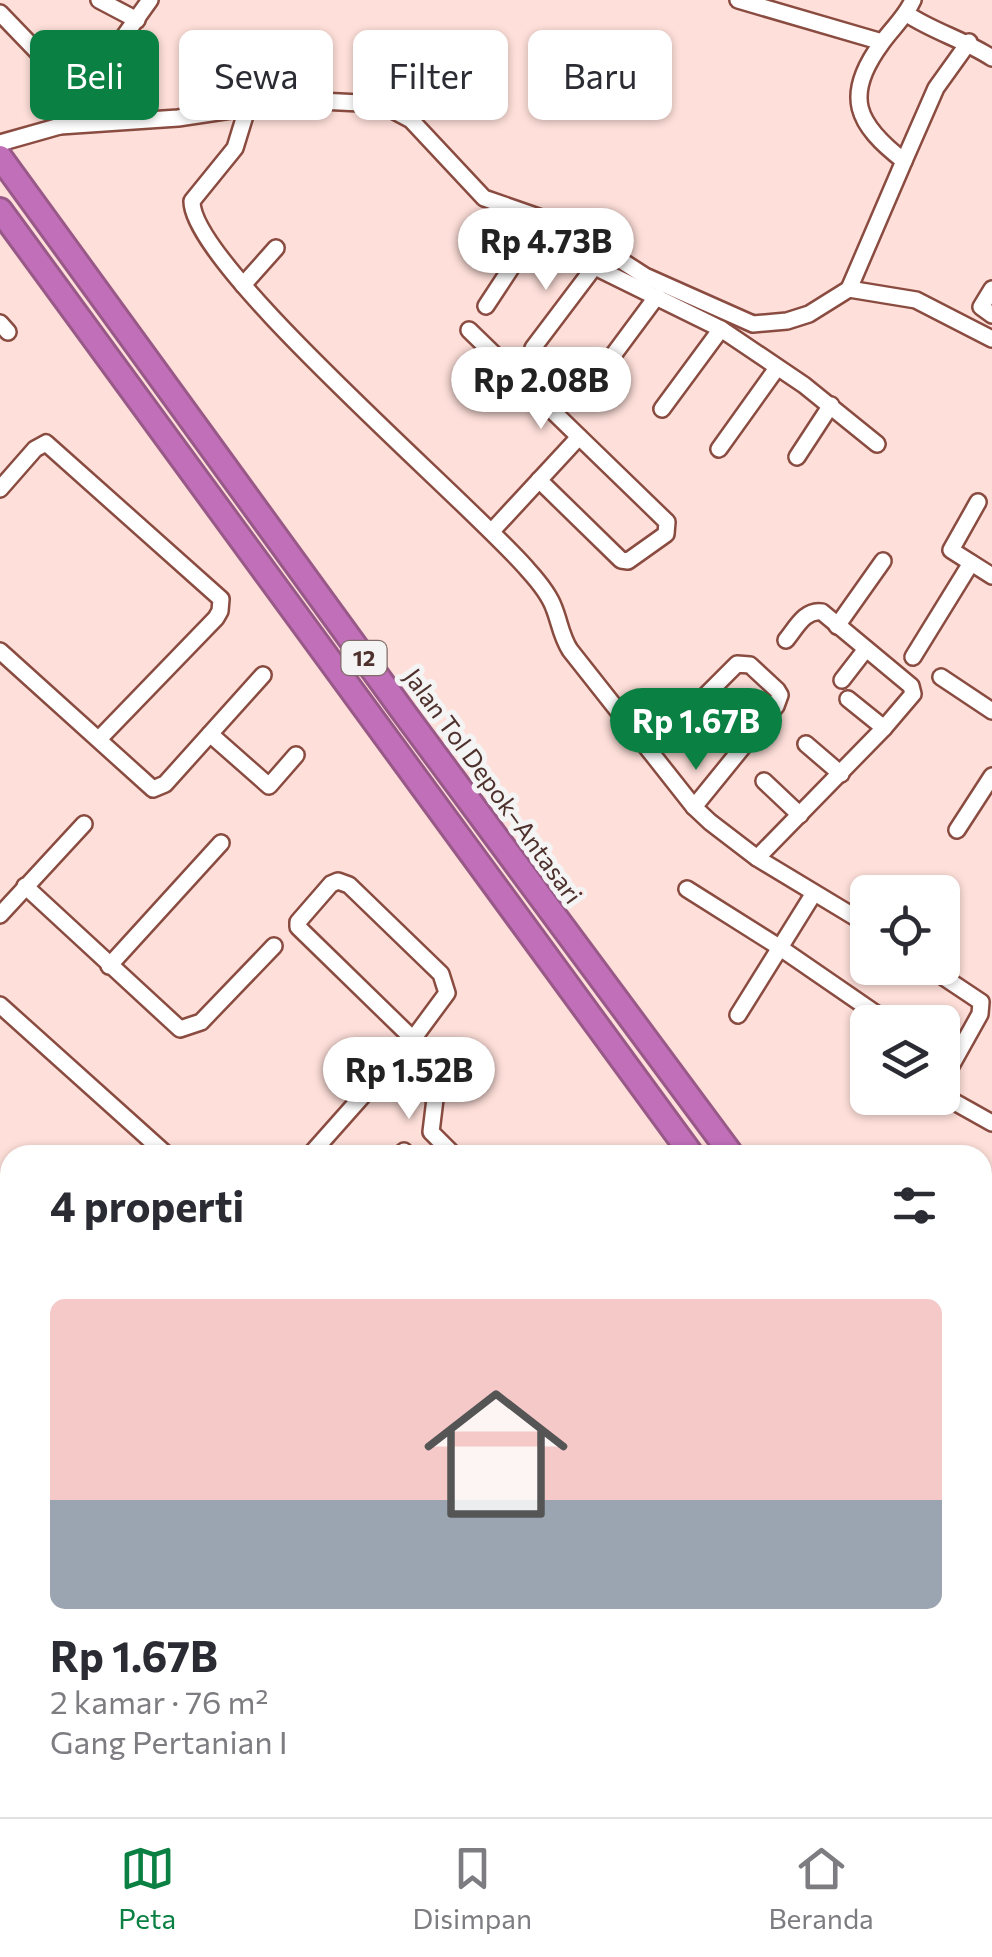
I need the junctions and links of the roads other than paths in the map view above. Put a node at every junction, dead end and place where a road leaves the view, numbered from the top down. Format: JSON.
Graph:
{"nodes":[{"id":1,"x":99,"y":0,"type":"edge"},
{"id":2,"x":150,"y":0,"type":"edge"},
{"id":3,"x":738,"y":0,"type":"edge"},
{"id":4,"x":910,"y":7,"type":"edge"},
{"id":5,"x":0,"y":14,"type":"edge"},
{"id":6,"x":137,"y":20,"type":"junction"},
{"id":7,"x":130,"y":30,"type":"edge"},
{"id":8,"x":882,"y":42,"type":"junction"},
{"id":9,"x":969,"y":42,"type":"junction"},
{"id":10,"x":30,"y":45,"type":"edge"},
{"id":11,"x":992,"y":58,"type":"edge"},
{"id":12,"x":333,"y":102,"type":"edge"},
{"id":13,"x":179,"y":118,"type":"edge"},
{"id":14,"x":64,"y":120,"type":"edge"},
{"id":15,"x":243,"y":120,"type":"edge"},
{"id":16,"x":60,"y":126,"type":"junction"},
{"id":17,"x":0,"y":142,"type":"edge"},
{"id":18,"x":0,"y":157,"type":"edge"},
{"id":19,"x":904,"y":161,"type":"junction"},
{"id":20,"x":0,"y":210,"type":"edge"},
{"id":21,"x":523,"y":211,"type":"junction"},
{"id":22,"x":532,"y":236,"type":"junction"},
{"id":23,"x":276,"y":248,"type":"dead end"},
{"id":24,"x":595,"y":266,"type":"junction"},
{"id":25,"x":243,"y":284,"type":"junction"},
{"id":26,"x":850,"y":289,"type":"junction"},
{"id":27,"x":992,"y":289,"type":"edge"},
{"id":28,"x":658,"y":296,"type":"junction"},
{"id":29,"x":486,"y":306,"type":"dead end"},
{"id":30,"x":992,"y":315,"type":"edge"},
{"id":31,"x":721,"y":328,"type":"junction"},
{"id":32,"x":469,"y":330,"type":"dead end"},
{"id":33,"x":992,"y":339,"type":"edge"},
{"id":34,"x":533,"y":348,"type":"dead end"},
{"id":35,"x":614,"y":354,"type":"dead end"},
{"id":36,"x":777,"y":368,"type":"junction"},
{"id":37,"x":831,"y":405,"type":"junction"},
{"id":38,"x":662,"y":410,"type":"dead end"},
{"id":39,"x":579,"y":438,"type":"junction"},
{"id":40,"x":876,"y":444,"type":"dead end"},
{"id":41,"x":719,"y":449,"type":"dead end"},
{"id":42,"x":797,"y":457,"type":"dead end"},
{"id":43,"x":539,"y":480,"type":"junction"},
{"id":44,"x":0,"y":489,"type":"edge"},
{"id":45,"x":978,"y":502,"type":"dead end"},
{"id":46,"x":492,"y":530,"type":"junction"},
{"id":47,"x":883,"y":561,"type":"dead end"},
{"id":48,"x":971,"y":563,"type":"junction"},
{"id":49,"x":992,"y":576,"type":"edge"},
{"id":50,"x":838,"y":626,"type":"junction"},
{"id":51,"x":786,"y":640,"type":"dead end"},
{"id":52,"x":866,"y":649,"type":"junction"},
{"id":53,"x":0,"y":651,"type":"edge"},
{"id":54,"x":913,"y":658,"type":"dead end"},
{"id":55,"x":263,"y":676,"type":"dead end"},
{"id":56,"x":940,"y":677,"type":"dead end"},
{"id":57,"x":842,"y":680,"type":"dead end"},
{"id":58,"x":848,"y":699,"type":"dead end"},
{"id":59,"x":992,"y":710,"type":"edge"},
{"id":60,"x":884,"y":728,"type":"junction"},
{"id":61,"x":210,"y":734,"type":"junction"},
{"id":62,"x":99,"y":739,"type":"junction"},
{"id":63,"x":806,"y":744,"type":"dead end"},
{"id":64,"x":650,"y":751,"type":"junction"},
{"id":65,"x":296,"y":754,"type":"dead end"},
{"id":66,"x":841,"y":774,"type":"junction"},
{"id":67,"x":992,"y":776,"type":"edge"},
{"id":68,"x":764,"y":781,"type":"dead end"},
{"id":69,"x":694,"y":806,"type":"junction"},
{"id":70,"x":800,"y":814,"type":"junction"},
{"id":71,"x":84,"y":824,"type":"dead end"},
{"id":72,"x":957,"y":830,"type":"dead end"},
{"id":73,"x":220,"y":843,"type":"dead end"},
{"id":74,"x":758,"y":858,"type":"junction"},
{"id":75,"x":25,"y":886,"type":"junction"},
{"id":76,"x":687,"y":890,"type":"dead end"},
{"id":77,"x":814,"y":892,"type":"junction"},
{"id":78,"x":850,"y":914,"type":"edge"},
{"id":79,"x":0,"y":915,"type":"edge"},
{"id":80,"x":274,"y":946,"type":"dead end"},
{"id":81,"x":779,"y":947,"type":"junction"},
{"id":82,"x":108,"y":966,"type":"junction"},
{"id":83,"x":956,"y":985,"type":"edge"},
{"id":84,"x":0,"y":1005,"type":"edge"},
{"id":85,"x":863,"y":1005,"type":"edge"},
{"id":86,"x":738,"y":1015,"type":"dead end"},
{"id":87,"x":414,"y":1039,"type":"junction"},
{"id":88,"x":960,"y":1050,"type":"edge"},
{"id":89,"x":396,"y":1059,"type":"junction"},
{"id":90,"x":960,"y":1105,"type":"edge"},
{"id":91,"x":992,"y":1123,"type":"edge"},
{"id":92,"x":156,"y":1145,"type":"edge"},
{"id":93,"x":319,"y":1145,"type":"edge"},
{"id":94,"x":444,"y":1145,"type":"edge"},
{"id":95,"x":685,"y":1145,"type":"edge"},
{"id":96,"x":725,"y":1145,"type":"edge"}],
"edges":[{"from":1,"to":6,"type":"street"},
{"from":2,"to":6,"type":"street"},
{"from":3,"to":8,"type":"street"},
{"from":4,"to":8,"type":"street"},
{"from":4,"to":9,"type":"street"},
{"from":5,"to":10,"type":"street"},
{"from":6,"to":7,"type":"street"},
{"from":8,"to":19,"type":"street"},
{"from":9,"to":11,"type":"street"},
{"from":9,"to":19,"type":"street"},
{"from":12,"to":21,"type":"street"},
{"from":13,"to":16,"type":"street"},
{"from":14,"to":16,"type":"street"},
{"from":15,"to":25,"type":"street"},
{"from":16,"to":17,"type":"street"},
{"from":18,"to":96,"type":"highway","name":"Jalan Tol Depok–Antasari","number":"12"},
{"from":19,"to":26,"type":"street"},
{"from":20,"to":95,"type":"highway","number":"12"},
{"from":21,"to":22,"type":"street"},
{"from":21,"to":26,"type":"street"},
{"from":22,"to":24,"type":"street"},
{"from":22,"to":29,"type":"street"},
{"from":23,"to":25,"type":"street"},
{"from":24,"to":28,"type":"street"},
{"from":24,"to":34,"type":"street"},
{"from":25,"to":46,"type":"street"},
{"from":26,"to":33,"type":"street"},
{"from":27,"to":30,"type":"street"},
{"from":28,"to":31,"type":"street"},
{"from":28,"to":35,"type":"street"},
{"from":31,"to":36,"type":"street"},
{"from":31,"to":38,"type":"street"},
{"from":32,"to":39,"type":"street"},
{"from":36,"to":37,"type":"street"},
{"from":36,"to":41,"type":"street"},
{"from":37,"to":40,"type":"street"},
{"from":37,"to":42,"type":"street"},
{"from":39,"to":43,"type":"street"},
{"from":39,"to":43,"type":"street"},
{"from":43,"to":46,"type":"street"},
{"from":44,"to":62,"type":"street"},
{"from":45,"to":48,"type":"street"},
{"from":46,"to":64,"type":"street"},
{"from":47,"to":50,"type":"street"},
{"from":48,"to":49,"type":"street"},
{"from":48,"to":54,"type":"street"},
{"from":50,"to":51,"type":"street"},
{"from":50,"to":52,"type":"street"},
{"from":52,"to":57,"type":"street"},
{"from":52,"to":60,"type":"street"},
{"from":53,"to":62,"type":"street"},
{"from":55,"to":61,"type":"street"},
{"from":56,"to":59,"type":"street"},
{"from":58,"to":60,"type":"street"},
{"from":60,"to":66,"type":"street"},
{"from":61,"to":62,"type":"street"},
{"from":61,"to":65,"type":"street"},
{"from":63,"to":66,"type":"street"},
{"from":64,"to":69,"type":"street"},
{"from":64,"to":69,"type":"street"},
{"from":66,"to":70,"type":"street"},
{"from":67,"to":72,"type":"street"},
{"from":68,"to":70,"type":"street"},
{"from":69,"to":74,"type":"street"},
{"from":70,"to":74,"type":"street"},
{"from":71,"to":75,"type":"street"},
{"from":73,"to":82,"type":"street"},
{"from":74,"to":77,"type":"street"},
{"from":75,"to":79,"type":"street"},
{"from":75,"to":82,"type":"street"},
{"from":76,"to":81,"type":"street"},
{"from":77,"to":78,"type":"street"},
{"from":77,"to":81,"type":"street"},
{"from":80,"to":82,"type":"street"},
{"from":81,"to":85,"type":"street"},
{"from":81,"to":86,"type":"street"},
{"from":83,"to":88,"type":"street"},
{"from":84,"to":92,"type":"street"},
{"from":87,"to":87,"type":"street"},
{"from":87,"to":89,"type":"street"},
{"from":89,"to":93,"type":"street"},
{"from":89,"to":94,"type":"street"},
{"from":90,"to":91,"type":"street"}]}
